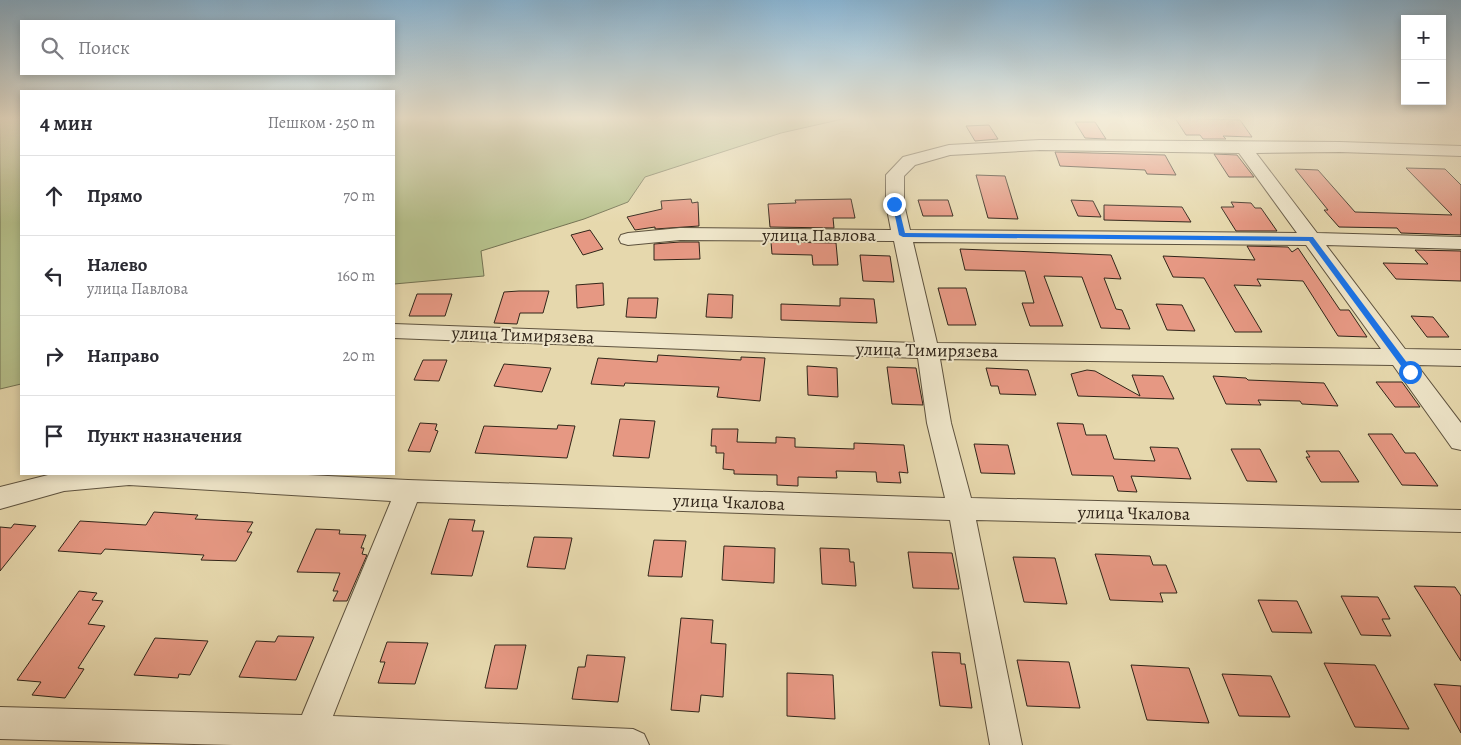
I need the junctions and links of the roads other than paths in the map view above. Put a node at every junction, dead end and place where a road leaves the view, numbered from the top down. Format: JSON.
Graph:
{"nodes":[{"id":1,"x":939,"y":153,"type":"edge"},
{"id":2,"x":1248,"y":153,"type":"edge"},
{"id":3,"x":903,"y":235,"type":"junction"},
{"id":4,"x":1311,"y":238,"type":"junction"},
{"id":5,"x":628,"y":239,"type":"dead end"},
{"id":6,"x":1461,"y":243,"type":"edge"},
{"id":7,"x":395,"y":331,"type":"edge"},
{"id":8,"x":928,"y":351,"type":"junction"},
{"id":9,"x":1398,"y":356,"type":"junction"},
{"id":10,"x":1461,"y":358,"type":"edge"},
{"id":11,"x":1461,"y":441,"type":"edge"},
{"id":12,"x":151,"y":475,"type":"edge"},
{"id":13,"x":408,"y":491,"type":"junction"},
{"id":14,"x":0,"y":498,"type":"edge"},
{"id":15,"x":961,"y":509,"type":"junction"},
{"id":16,"x":1461,"y":521,"type":"edge"},
{"id":17,"x":0,"y":723,"type":"edge"},
{"id":18,"x":309,"y":738,"type":"edge"},
{"id":19,"x":633,"y":745,"type":"edge"},
{"id":20,"x":1006,"y":745,"type":"edge"}],
"edges":[{"from":1,"to":3,"type":"street"},
{"from":2,"to":4,"type":"street"},
{"from":3,"to":4,"type":"street","name":"улица Павлова"},
{"from":3,"to":5,"type":"street","name":"улица Павлова"},
{"from":3,"to":8,"type":"street"},
{"from":4,"to":6,"type":"street","name":"улица Павлова"},
{"from":4,"to":9,"type":"street"},
{"from":7,"to":8,"type":"street","name":"улица Тимирязева"},
{"from":8,"to":9,"type":"street","name":"улица Тимирязева"},
{"from":8,"to":15,"type":"street"},
{"from":9,"to":10,"type":"street","name":"улица Тимирязева"},
{"from":9,"to":11,"type":"street"},
{"from":12,"to":13,"type":"street","name":"улица Чкалова"},
{"from":12,"to":14,"type":"street","name":"улица Чкалова"},
{"from":13,"to":15,"type":"street","name":"улица Чкалова"},
{"from":13,"to":18,"type":"street"},
{"from":15,"to":16,"type":"street","name":"улица Чкалова"},
{"from":15,"to":20,"type":"street"},
{"from":17,"to":18,"type":"street"},
{"from":18,"to":19,"type":"street"}]}
